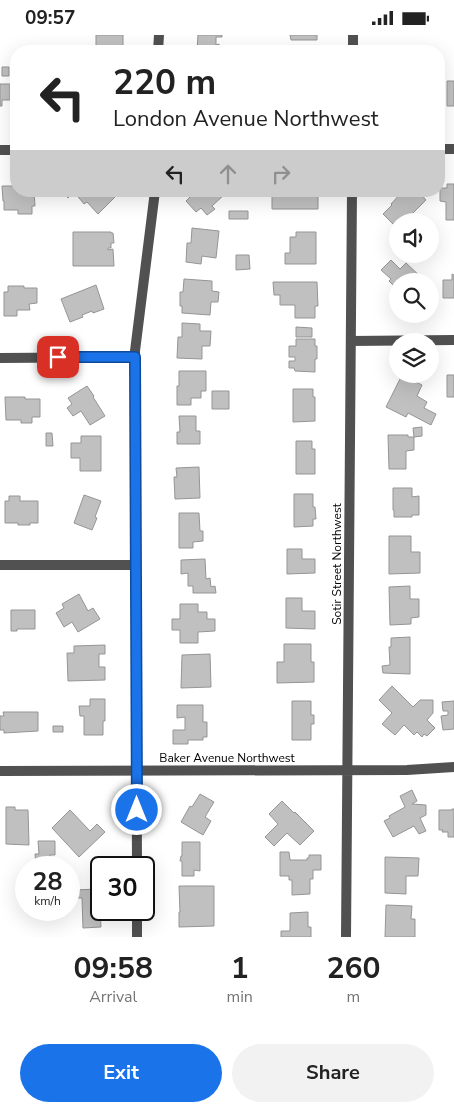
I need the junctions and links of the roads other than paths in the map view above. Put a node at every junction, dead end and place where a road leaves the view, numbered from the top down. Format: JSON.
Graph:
{"nodes":[{"id":1,"x":154,"y":197,"type":"edge"},
{"id":2,"x":352,"y":197,"type":"edge"},
{"id":3,"x":454,"y":340,"type":"edge"},
{"id":4,"x":351,"y":341,"type":"junction"},
{"id":5,"x":135,"y":357,"type":"junction"},
{"id":6,"x":0,"y":358,"type":"edge"},
{"id":7,"x":0,"y":565,"type":"edge"},
{"id":8,"x":136,"y":565,"type":"junction"},
{"id":9,"x":454,"y":767,"type":"edge"},
{"id":10,"x":348,"y":770,"type":"junction"},
{"id":11,"x":0,"y":771,"type":"edge"},
{"id":12,"x":137,"y":771,"type":"junction"},
{"id":13,"x":137,"y":856,"type":"edge"},
{"id":14,"x":137,"y":921,"type":"edge"},
{"id":15,"x":137,"y":937,"type":"edge"},
{"id":16,"x":346,"y":937,"type":"edge"}],
"edges":[{"from":1,"to":5,"type":"street"},
{"from":2,"to":4,"type":"street","name":"Sotir Street Northwest"},
{"from":3,"to":4,"type":"street"},
{"from":4,"to":10,"type":"street","name":"Sotir Street Northwest"},
{"from":5,"to":6,"type":"street"},
{"from":5,"to":8,"type":"street"},
{"from":7,"to":8,"type":"street"},
{"from":8,"to":12,"type":"street"},
{"from":9,"to":10,"type":"street","name":"Baker Avenue Northwest"},
{"from":10,"to":12,"type":"street","name":"Baker Avenue Northwest"},
{"from":10,"to":16,"type":"street","name":"Sotir Street Northwest"},
{"from":11,"to":12,"type":"street","name":"Baker Avenue Northwest"},
{"from":12,"to":13,"type":"street"},
{"from":14,"to":15,"type":"street"}]}
